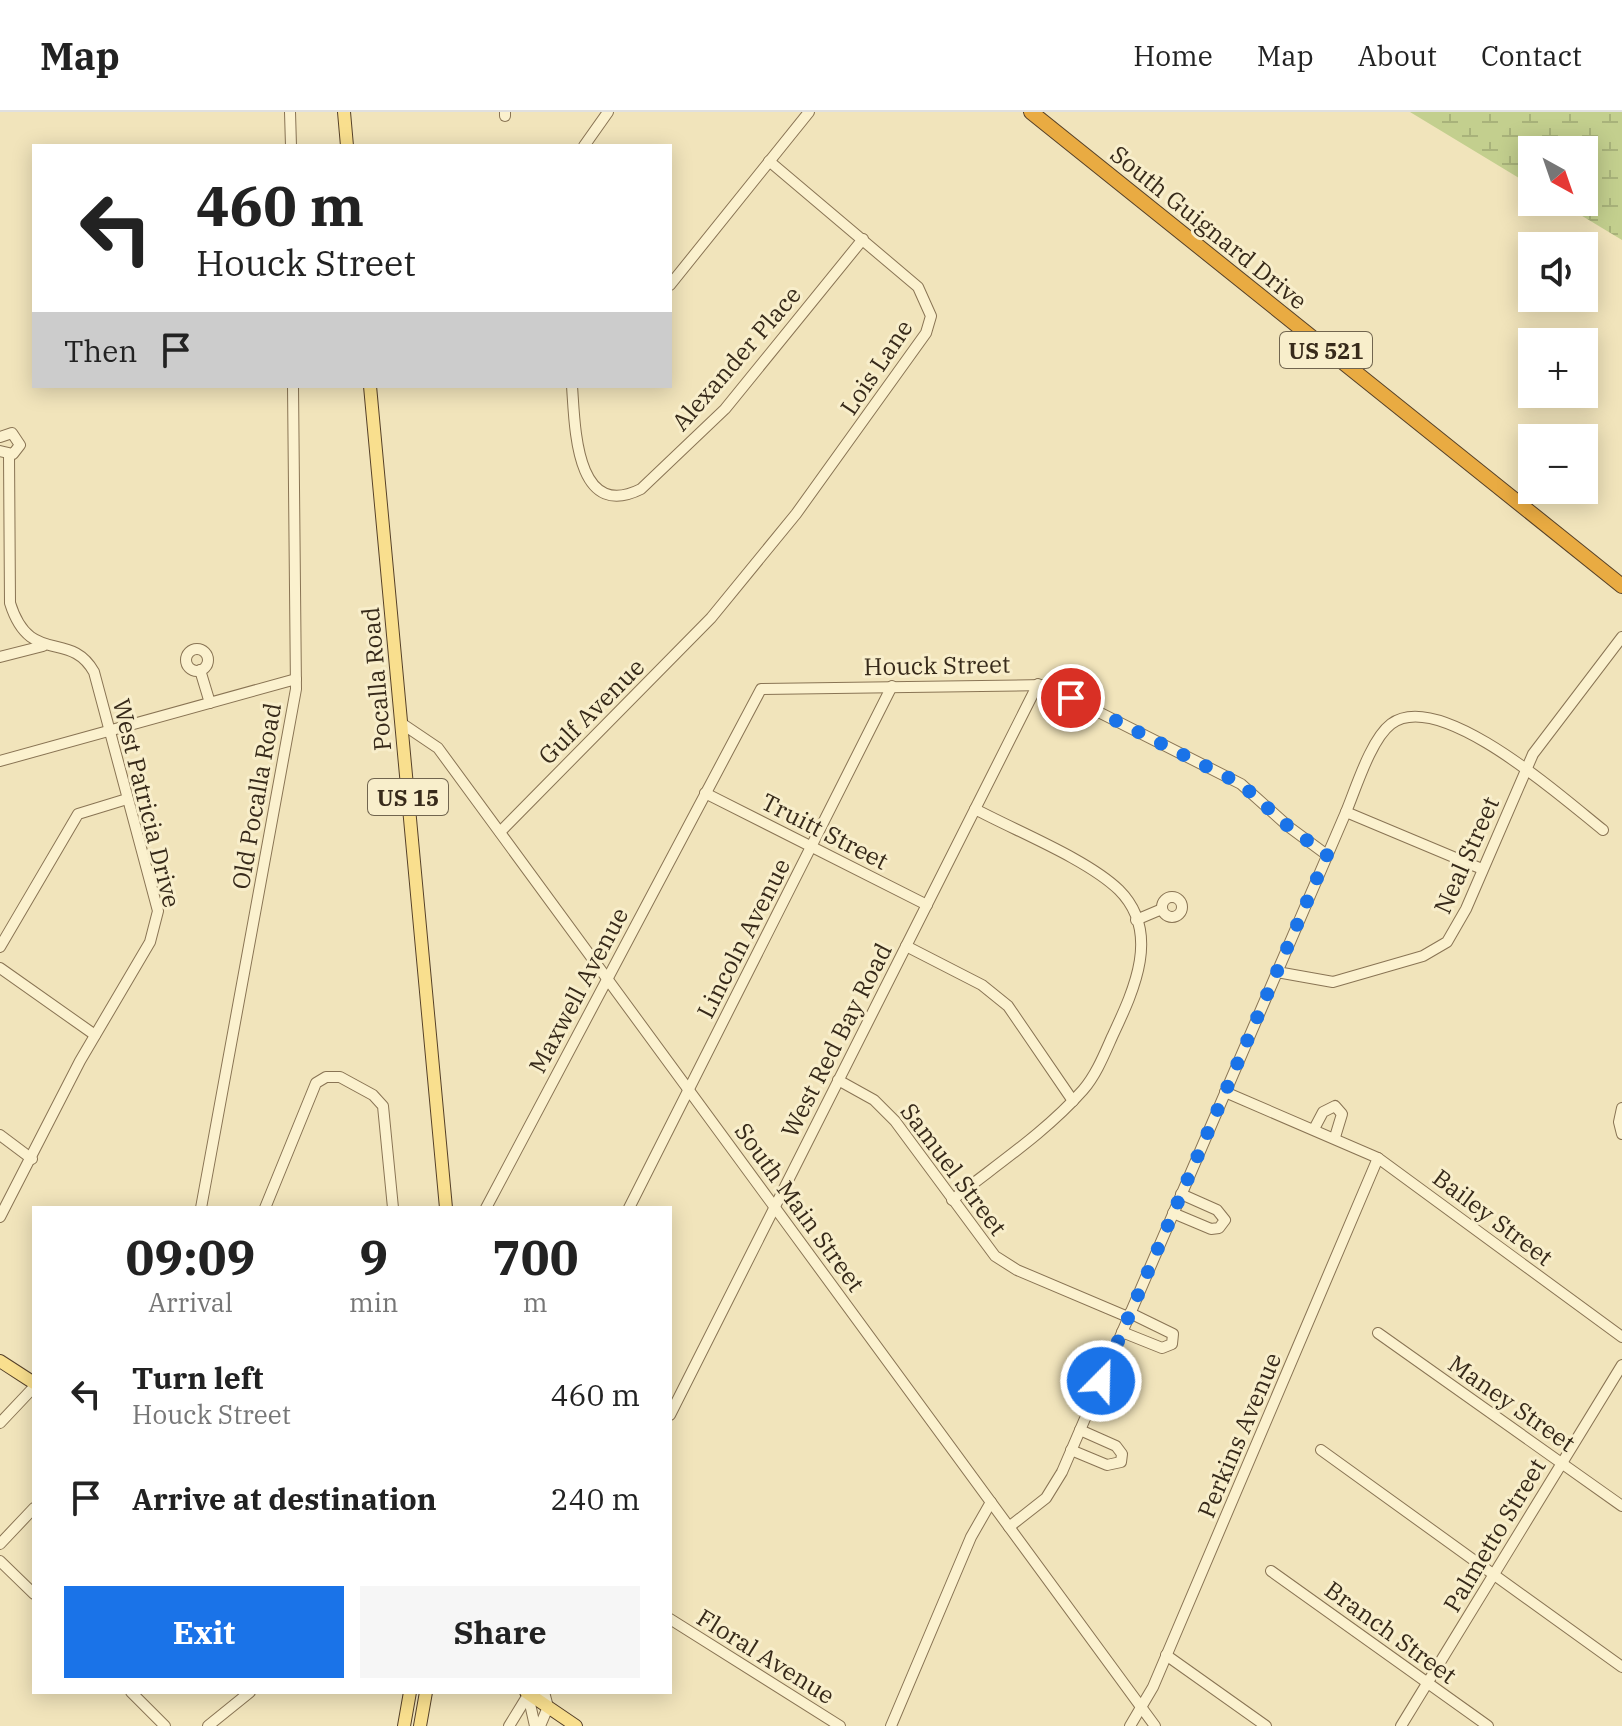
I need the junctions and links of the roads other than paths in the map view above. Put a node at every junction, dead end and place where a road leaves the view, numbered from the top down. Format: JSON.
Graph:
{"nodes":[{"id":1,"x":290,"y":112,"type":"edge"},
{"id":2,"x":344,"y":112,"type":"edge"},
{"id":3,"x":608,"y":112,"type":"edge"},
{"id":4,"x":809,"y":112,"type":"edge"},
{"id":5,"x":1031,"y":112,"type":"edge"},
{"id":6,"x":291,"y":144,"type":"edge"},
{"id":7,"x":347,"y":144,"type":"edge"},
{"id":8,"x":585,"y":144,"type":"edge"},
{"id":9,"x":769,"y":161,"type":"junction"},
{"id":10,"x":863,"y":239,"type":"junction"},
{"id":11,"x":672,"y":282,"type":"edge"},
{"id":12,"x":293,"y":388,"type":"edge"},
{"id":13,"x":370,"y":388,"type":"edge"},
{"id":14,"x":572,"y":388,"type":"edge"},
{"id":15,"x":0,"y":437,"type":"edge"},
{"id":16,"x":5,"y":453,"type":"edge"},
{"id":17,"x":5,"y":528,"type":"edge"},
{"id":18,"x":1622,"y":586,"type":"edge"},
{"id":19,"x":711,"y":618,"type":"joint"},
{"id":20,"x":1622,"y":637,"type":"edge"},
{"id":21,"x":43,"y":646,"type":"junction"},
{"id":22,"x":0,"y":657,"type":"edge"},
{"id":23,"x":200,"y":670,"type":"dead end"},
{"id":24,"x":296,"y":679,"type":"junction"},
{"id":25,"x":1038,"y":684,"type":"junction"},
{"id":26,"x":892,"y":686,"type":"junction"},
{"id":27,"x":210,"y":703,"type":"junction"},
{"id":28,"x":401,"y":723,"type":"junction"},
{"id":29,"x":108,"y":732,"type":"junction"},
{"id":30,"x":0,"y":761,"type":"edge"},
{"id":31,"x":1526,"y":770,"type":"junction"},
{"id":32,"x":705,"y":793,"type":"junction"},
{"id":33,"x":127,"y":799,"type":"junction"},
{"id":34,"x":975,"y":809,"type":"junction"},
{"id":35,"x":1346,"y":812,"type":"junction"},
{"id":36,"x":1603,"y":830,"type":"dead end"},
{"id":37,"x":500,"y":832,"type":"junction"},
{"id":38,"x":812,"y":846,"type":"junction"},
{"id":39,"x":1327,"y":855,"type":"junction"},
{"id":40,"x":1482,"y":869,"type":"junction"},
{"id":41,"x":927,"y":905,"type":"junction"},
{"id":42,"x":1162,"y":909,"type":"dead end"},
{"id":43,"x":1136,"y":920,"type":"junction"},
{"id":44,"x":906,"y":946,"type":"junction"},
{"id":45,"x":0,"y":947,"type":"edge"},
{"id":46,"x":0,"y":968,"type":"edge"},
{"id":47,"x":1277,"y":972,"type":"junction"},
{"id":48,"x":607,"y":978,"type":"junction"},
{"id":49,"x":95,"y":1035,"type":"junction"},
{"id":50,"x":838,"y":1080,"type":"junction"},
{"id":51,"x":689,"y":1090,"type":"junction"},
{"id":52,"x":1225,"y":1092,"type":"junction"},
{"id":53,"x":1073,"y":1101,"type":"junction"},
{"id":54,"x":1622,"y":1108,"type":"edge"},
{"id":55,"x":1314,"y":1129,"type":"junction"},
{"id":56,"x":1622,"y":1134,"type":"edge"},
{"id":57,"x":0,"y":1135,"type":"edge"},
{"id":58,"x":1335,"y":1137,"type":"junction"},
{"id":59,"x":1378,"y":1158,"type":"junction"},
{"id":60,"x":32,"y":1159,"type":"junction"},
{"id":61,"x":1181,"y":1194,"type":"junction"},
{"id":62,"x":952,"y":1200,"type":"junction"},
{"id":63,"x":201,"y":1206,"type":"edge"},
{"id":64,"x":266,"y":1206,"type":"edge"},
{"id":65,"x":393,"y":1206,"type":"edge"},
{"id":66,"x":446,"y":1206,"type":"edge"},
{"id":67,"x":487,"y":1206,"type":"edge"},
{"id":68,"x":630,"y":1206,"type":"edge"},
{"id":69,"x":775,"y":1206,"type":"junction"},
{"id":70,"x":1173,"y":1213,"type":"junction"},
{"id":71,"x":0,"y":1217,"type":"edge"},
{"id":72,"x":1129,"y":1315,"type":"junction"},
{"id":73,"x":1122,"y":1332,"type":"junction"},
{"id":74,"x":1378,"y":1333,"type":"dead end"},
{"id":75,"x":1622,"y":1337,"type":"edge"},
{"id":76,"x":0,"y":1361,"type":"edge"},
{"id":77,"x":1622,"y":1365,"type":"edge"},
{"id":78,"x":32,"y":1384,"type":"edge"},
{"id":79,"x":32,"y":1387,"type":"edge"},
{"id":80,"x":672,"y":1411,"type":"edge"},
{"id":81,"x":0,"y":1423,"type":"edge"},
{"id":82,"x":1080,"y":1430,"type":"junction"},
{"id":83,"x":1071,"y":1450,"type":"junction"},
{"id":84,"x":1321,"y":1450,"type":"dead end"},
{"id":85,"x":1562,"y":1463,"type":"junction"},
{"id":86,"x":991,"y":1502,"type":"junction"},
{"id":87,"x":1622,"y":1506,"type":"edge"},
{"id":88,"x":32,"y":1510,"type":"edge"},
{"id":89,"x":1009,"y":1527,"type":"junction"},
{"id":90,"x":0,"y":1544,"type":"edge"},
{"id":91,"x":0,"y":1561,"type":"edge"},
{"id":92,"x":1271,"y":1571,"type":"dead end"},
{"id":93,"x":1494,"y":1574,"type":"junction"},
{"id":94,"x":32,"y":1592,"type":"edge"},
{"id":95,"x":672,"y":1620,"type":"edge"},
{"id":96,"x":1166,"y":1655,"type":"junction"},
{"id":97,"x":1622,"y":1667,"type":"edge"},
{"id":98,"x":1427,"y":1683,"type":"junction"},
{"id":99,"x":133,"y":1694,"type":"edge"},
{"id":100,"x":248,"y":1694,"type":"edge"},
{"id":101,"x":410,"y":1694,"type":"edge"},
{"id":102,"x":426,"y":1694,"type":"edge"},
{"id":103,"x":524,"y":1694,"type":"edge"},
{"id":104,"x":524,"y":1694,"type":"edge"},
{"id":105,"x":526,"y":1694,"type":"edge"},
{"id":106,"x":545,"y":1694,"type":"edge"},
{"id":107,"x":548,"y":1707,"type":"junction"},
{"id":108,"x":1141,"y":1707,"type":"junction"},
{"id":109,"x":165,"y":1726,"type":"edge"},
{"id":110,"x":208,"y":1726,"type":"edge"},
{"id":111,"x":404,"y":1726,"type":"edge"},
{"id":112,"x":420,"y":1726,"type":"edge"},
{"id":113,"x":509,"y":1726,"type":"edge"},
{"id":114,"x":538,"y":1726,"type":"edge"},
{"id":115,"x":576,"y":1726,"type":"edge"},
{"id":116,"x":840,"y":1726,"type":"edge"},
{"id":117,"x":891,"y":1726,"type":"edge"},
{"id":118,"x":1130,"y":1726,"type":"edge"},
{"id":119,"x":1155,"y":1726,"type":"edge"},
{"id":120,"x":1266,"y":1726,"type":"edge"},
{"id":121,"x":1401,"y":1726,"type":"edge"},
{"id":122,"x":1488,"y":1726,"type":"edge"}],
"edges":[{"from":1,"to":6,"type":"street"},
{"from":2,"to":7,"type":"main road"},
{"from":3,"to":8,"type":"street"},
{"from":4,"to":9,"type":"street"},
{"from":5,"to":18,"type":"highway","name":"South Guignard Drive","number":"US 521"},
{"from":9,"to":10,"type":"street","name":"Lois Lane"},
{"from":9,"to":11,"type":"street"},
{"from":10,"to":14,"type":"street","name":"Alexander Place"},
{"from":10,"to":19,"type":"street","name":"Lois Lane"},
{"from":12,"to":24,"type":"street","name":"Old Pocalla Road"},
{"from":13,"to":28,"type":"main road","name":"Pocalla Road","number":"US 15"},
{"from":15,"to":16,"type":"street"},
{"from":16,"to":17,"type":"street"},
{"from":17,"to":21,"type":"street"},
{"from":19,"to":37,"type":"street","name":"Gulf Avenue"},
{"from":20,"to":31,"type":"street","name":"Neal Street"},
{"from":21,"to":22,"type":"street"},
{"from":21,"to":29,"type":"street","name":"West Patricia Drive"},
{"from":23,"to":27,"type":"street"},
{"from":24,"to":27,"type":"street"},
{"from":24,"to":63,"type":"street","name":"Old Pocalla Road"},
{"from":25,"to":26,"type":"street","name":"Houck Street"},
{"from":25,"to":34,"type":"street","name":"West Red Bay Road"},
{"from":25,"to":39,"type":"street","name":"Houck Street"},
{"from":26,"to":32,"type":"street","name":"Houck Street"},
{"from":26,"to":38,"type":"street","name":"Lincoln Avenue"},
{"from":27,"to":29,"type":"street"},
{"from":28,"to":37,"type":"street","name":"South Main Street"},
{"from":28,"to":66,"type":"main road","name":"Pocalla Road","number":"US 15"},
{"from":29,"to":30,"type":"street"},
{"from":29,"to":33,"type":"street","name":"West Patricia Drive"},
{"from":31,"to":35,"type":"street"},
{"from":31,"to":36,"type":"street"},
{"from":31,"to":40,"type":"street","name":"Neal Street"},
{"from":32,"to":38,"type":"street","name":"Truitt Street"},
{"from":32,"to":48,"type":"street","name":"Maxwell Avenue"},
{"from":33,"to":45,"type":"street"},
{"from":33,"to":49,"type":"street","name":"West Patricia Drive"},
{"from":34,"to":41,"type":"street","name":"West Red Bay Road"},
{"from":34,"to":43,"type":"street"},
{"from":35,"to":39,"type":"street"},
{"from":35,"to":40,"type":"street"},
{"from":37,"to":48,"type":"street","name":"South Main Street"},
{"from":38,"to":41,"type":"street","name":"Truitt Street"},
{"from":38,"to":51,"type":"street","name":"Lincoln Avenue"},
{"from":39,"to":47,"type":"street"},
{"from":40,"to":47,"type":"street","name":"Neal Street"},
{"from":41,"to":44,"type":"street","name":"West Red Bay Road"},
{"from":42,"to":43,"type":"street"},
{"from":43,"to":53,"type":"street"},
{"from":44,"to":50,"type":"street","name":"West Red Bay Road"},
{"from":44,"to":53,"type":"street"},
{"from":46,"to":49,"type":"street"},
{"from":47,"to":52,"type":"street"},
{"from":48,"to":51,"type":"street","name":"South Main Street"},
{"from":48,"to":67,"type":"street","name":"Maxwell Avenue"},
{"from":49,"to":60,"type":"street","name":"West Patricia Drive"},
{"from":50,"to":62,"type":"street","name":"Samuel Street"},
{"from":50,"to":69,"type":"street","name":"West Red Bay Road"},
{"from":51,"to":68,"type":"street","name":"Lincoln Avenue"},
{"from":51,"to":69,"type":"street","name":"South Main Street"},
{"from":52,"to":55,"type":"street","name":"Bailey Street"},
{"from":52,"to":61,"type":"street"},
{"from":53,"to":62,"type":"street"},
{"from":54,"to":56,"type":"street"},
{"from":55,"to":58,"type":"street","name":"Bailey Street"},
{"from":55,"to":58,"type":"street"},
{"from":57,"to":60,"type":"street"},
{"from":58,"to":59,"type":"street","name":"Bailey Street"},
{"from":59,"to":75,"type":"street","name":"Bailey Street"},
{"from":59,"to":96,"type":"street","name":"Perkins Avenue"},
{"from":60,"to":71,"type":"street","name":"West Patricia Drive"},
{"from":61,"to":70,"type":"street"},
{"from":61,"to":70,"type":"street"},
{"from":62,"to":72,"type":"street","name":"Samuel Street"},
{"from":64,"to":65,"type":"street"},
{"from":69,"to":80,"type":"street","name":"West Red Bay Road"},
{"from":69,"to":86,"type":"street","name":"South Main Street"},
{"from":70,"to":72,"type":"street"},
{"from":72,"to":73,"type":"street"},
{"from":72,"to":73,"type":"street","name":"Samuel Street"},
{"from":73,"to":82,"type":"street"},
{"from":74,"to":85,"type":"street","name":"Maney Street"},
{"from":76,"to":78,"type":"main road"},
{"from":77,"to":85,"type":"street","name":"Palmetto Street"},
{"from":79,"to":81,"type":"street"},
{"from":82,"to":83,"type":"street"},
{"from":82,"to":83,"type":"street"},
{"from":83,"to":89,"type":"street"},
{"from":84,"to":93,"type":"street"},
{"from":85,"to":87,"type":"street","name":"Maney Street"},
{"from":85,"to":93,"type":"street","name":"Palmetto Street"},
{"from":86,"to":89,"type":"street","name":"South Main Street"},
{"from":86,"to":117,"type":"street"},
{"from":88,"to":90,"type":"street"},
{"from":89,"to":108,"type":"street","name":"South Main Street"},
{"from":91,"to":94,"type":"street"},
{"from":92,"to":98,"type":"street","name":"Branch Street"},
{"from":93,"to":97,"type":"street"},
{"from":93,"to":98,"type":"street","name":"Palmetto Street"},
{"from":95,"to":116,"type":"street","name":"Floral Avenue"},
{"from":96,"to":108,"type":"street","name":"Perkins Avenue"},
{"from":96,"to":120,"type":"street"},
{"from":98,"to":121,"type":"street","name":"Palmetto Street"},
{"from":98,"to":122,"type":"street","name":"Branch Street"},
{"from":99,"to":109,"type":"street"},
{"from":100,"to":110,"type":"street"},
{"from":101,"to":111,"type":"main road"},
{"from":102,"to":112,"type":"main road"},
{"from":103,"to":113,"type":"street"},
{"from":104,"to":114,"type":"street"},
{"from":105,"to":107,"type":"main road"},
{"from":106,"to":107,"type":"street"},
{"from":107,"to":114,"type":"street"},
{"from":107,"to":115,"type":"main road"},
{"from":108,"to":118,"type":"street","name":"Perkins Avenue"},
{"from":108,"to":119,"type":"street","name":"South Main Street"}]}
